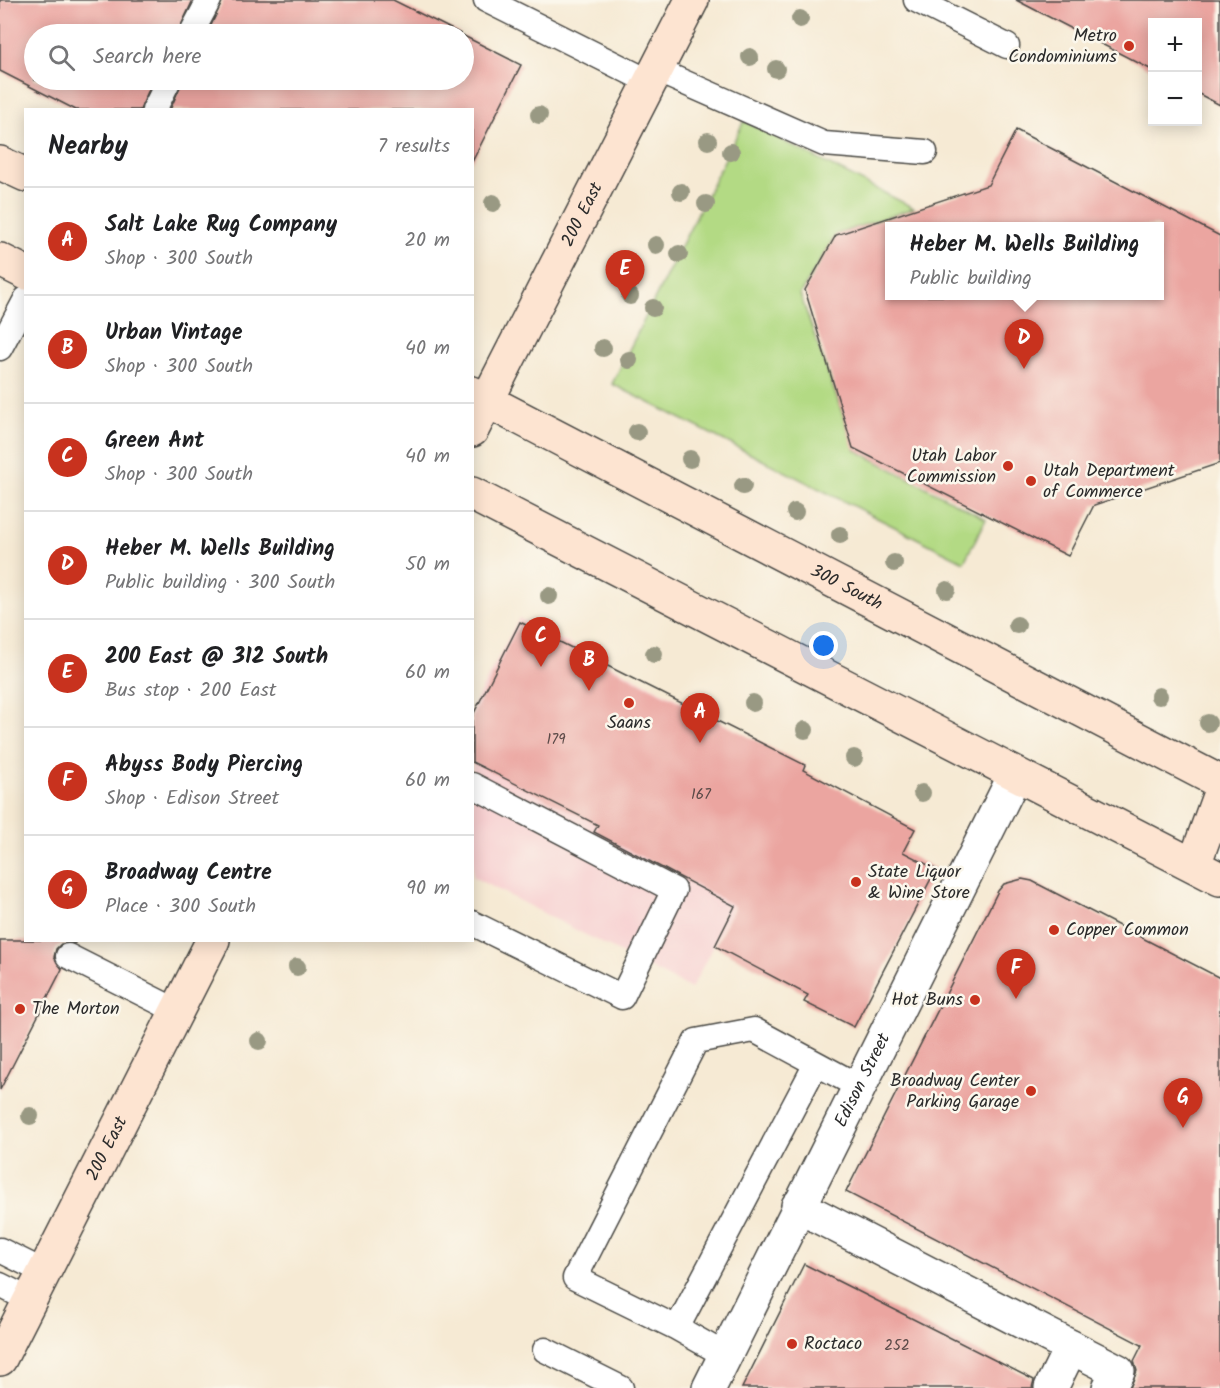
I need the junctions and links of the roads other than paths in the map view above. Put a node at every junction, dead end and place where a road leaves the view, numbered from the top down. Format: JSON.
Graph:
{"nodes":[{"id":1,"x":209,"y":0,"type":"edge"},
{"id":2,"x":486,"y":0,"type":"edge"},
{"id":3,"x":692,"y":0,"type":"edge"},
{"id":4,"x":916,"y":0,"type":"edge"},
{"id":5,"x":196,"y":24,"type":"edge"},
{"id":6,"x":1006,"y":46,"type":"dead end"},
{"id":7,"x":653,"y":76,"type":"junction"},
{"id":8,"x":164,"y":90,"type":"edge"},
{"id":9,"x":155,"y":108,"type":"edge"},
{"id":10,"x":924,"y":152,"type":"dead end"},
{"id":11,"x":0,"y":163,"type":"edge"},
{"id":12,"x":24,"y":174,"type":"edge"},
{"id":13,"x":0,"y":260,"type":"edge"},
{"id":14,"x":24,"y":272,"type":"edge"},
{"id":15,"x":24,"y":303,"type":"edge"},
{"id":16,"x":0,"y":348,"type":"edge"},
{"id":17,"x":480,"y":397,"type":"edge"},
{"id":18,"x":474,"y":422,"type":"edge"},
{"id":19,"x":474,"y":495,"type":"edge"},
{"id":20,"x":1015,"y":775,"type":"junction"},
{"id":21,"x":1220,"y":782,"type":"edge"},
{"id":22,"x":474,"y":786,"type":"edge"},
{"id":23,"x":1220,"y":793,"type":"edge"},
{"id":24,"x":1207,"y":872,"type":"edge"},
{"id":25,"x":474,"y":924,"type":"edge"},
{"id":26,"x":212,"y":942,"type":"edge"},
{"id":27,"x":68,"y":956,"type":"dead end"},
{"id":28,"x":177,"y":1011,"type":"junction"},
{"id":29,"x":816,"y":1064,"type":"junction"},
{"id":30,"x":858,"y":1086,"type":"junction"},
{"id":31,"x":798,"y":1206,"type":"junction"},
{"id":32,"x":0,"y":1250,"type":"edge"},
{"id":33,"x":0,"y":1285,"type":"edge"},
{"id":34,"x":37,"y":1286,"type":"junction"},
{"id":35,"x":677,"y":1328,"type":"junction"},
{"id":36,"x":1071,"y":1347,"type":"junction"},
{"id":37,"x":545,"y":1350,"type":"dead end"},
{"id":38,"x":725,"y":1355,"type":"junction"},
{"id":39,"x":0,"y":1359,"type":"edge"},
{"id":40,"x":621,"y":1388,"type":"edge"},
{"id":41,"x":709,"y":1388,"type":"edge"},
{"id":42,"x":1051,"y":1388,"type":"edge"},
{"id":43,"x":1109,"y":1388,"type":"edge"}],
"edges":[{"from":1,"to":5,"type":"lane"},
{"from":2,"to":7,"type":"lane"},
{"from":3,"to":7,"type":"street","name":"200 East"},
{"from":4,"to":6,"type":"lane"},
{"from":7,"to":10,"type":"lane"},
{"from":7,"to":17,"type":"street","name":"200 East"},
{"from":8,"to":9,"type":"lane"},
{"from":11,"to":12,"type":"street"},
{"from":13,"to":14,"type":"street"},
{"from":15,"to":16,"type":"lane"},
{"from":17,"to":18,"type":"street","name":"200 East"},
{"from":17,"to":21,"type":"street","name":"300 South"},
{"from":19,"to":20,"type":"street"},
{"from":20,"to":24,"type":"street"},
{"from":20,"to":30,"type":"street","name":"Edison Street"},
{"from":22,"to":25,"type":"lane"},
{"from":23,"to":24,"type":"street"},
{"from":26,"to":28,"type":"street","name":"200 East"},
{"from":27,"to":28,"type":"lane"},
{"from":28,"to":34,"type":"street","name":"200 East"},
{"from":29,"to":30,"type":"lane"},
{"from":29,"to":35,"type":"lane"},
{"from":29,"to":35,"type":"lane"},
{"from":30,"to":31,"type":"street","name":"Edison Street"},
{"from":31,"to":36,"type":"street"},
{"from":31,"to":38,"type":"street","name":"Edison Street"},
{"from":32,"to":34,"type":"lane"},
{"from":33,"to":34,"type":"lane"},
{"from":34,"to":39,"type":"street","name":"200 East"},
{"from":35,"to":38,"type":"lane"},
{"from":36,"to":42,"type":"street"},
{"from":36,"to":43,"type":"street"},
{"from":37,"to":40,"type":"lane"},
{"from":38,"to":41,"type":"street","name":"Edison Street"}]}
